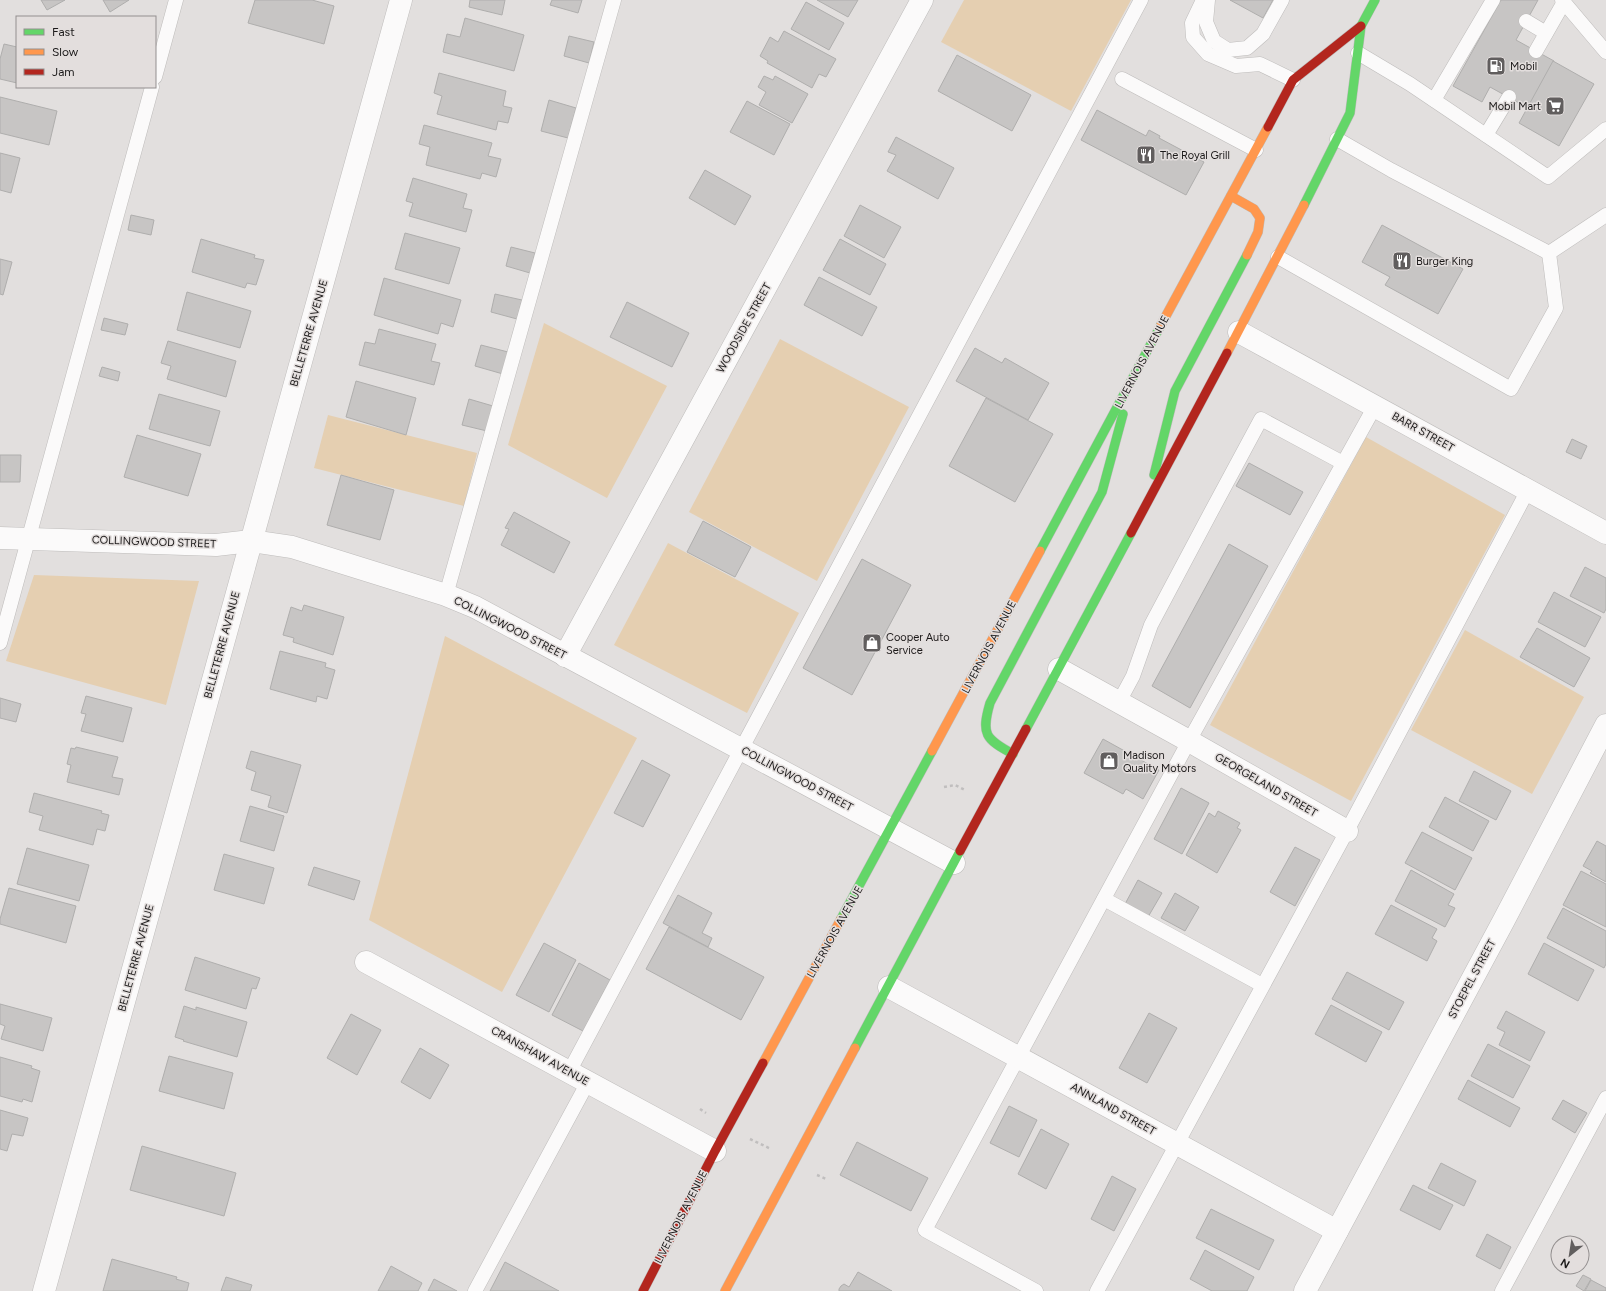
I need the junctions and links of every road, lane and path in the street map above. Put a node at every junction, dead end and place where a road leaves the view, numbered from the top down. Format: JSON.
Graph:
{"nodes":[{"id":1,"x":176,"y":0,"type":"edge"},
{"id":2,"x":401,"y":0,"type":"edge"},
{"id":3,"x":614,"y":0,"type":"edge"},
{"id":4,"x":922,"y":0,"type":"edge"},
{"id":5,"x":1142,"y":0,"type":"edge"},
{"id":6,"x":1203,"y":0,"type":"edge"},
{"id":7,"x":1208,"y":0,"type":"edge"},
{"id":8,"x":1282,"y":0,"type":"edge"},
{"id":9,"x":1375,"y":0,"type":"edge"},
{"id":10,"x":1563,"y":1,"type":"edge"},
{"id":11,"x":1494,"y":3,"type":"edge"},
{"id":12,"x":1526,"y":21,"type":"dead end"},
{"id":13,"x":1362,"y":26,"type":"junction"},
{"id":14,"x":1546,"y":33,"type":"junction"},
{"id":15,"x":1536,"y":50,"type":"dead end"},
{"id":16,"x":1606,"y":52,"type":"edge"},
{"id":17,"x":1358,"y":53,"type":"junction"},
{"id":18,"x":156,"y":73,"type":"edge"},
{"id":19,"x":1122,"y":79,"type":"dead end"},
{"id":20,"x":1293,"y":80,"type":"junction"},
{"id":21,"x":152,"y":88,"type":"edge"},
{"id":22,"x":1509,"y":97,"type":"dead end"},
{"id":23,"x":1434,"y":100,"type":"junction"},
{"id":24,"x":1606,"y":129,"type":"edge"},
{"id":25,"x":1486,"y":136,"type":"junction"},
{"id":26,"x":1337,"y":139,"type":"junction"},
{"id":27,"x":1256,"y":150,"type":"junction"},
{"id":28,"x":1231,"y":196,"type":"junction"},
{"id":29,"x":1606,"y":215,"type":"edge"},
{"id":30,"x":1549,"y":253,"type":"junction"},
{"id":31,"x":1278,"y":257,"type":"junction"},
{"id":32,"x":1239,"y":332,"type":"junction"},
{"id":33,"x":1132,"y":380,"type":"junction"},
{"id":34,"x":1375,"y":406,"type":"junction"},
{"id":35,"x":1343,"y":463,"type":"junction"},
{"id":36,"x":1528,"y":490,"type":"junction"},
{"id":37,"x":1147,"y":504,"type":"junction"},
{"id":38,"x":1606,"y":533,"type":"edge"},
{"id":39,"x":0,"y":538,"type":"edge"},
{"id":40,"x":30,"y":539,"type":"junction"},
{"id":41,"x":251,"y":541,"type":"junction"},
{"id":42,"x":446,"y":596,"type":"junction"},
{"id":43,"x":0,"y":643,"type":"edge"},
{"id":44,"x":565,"y":656,"type":"junction"},
{"id":45,"x":1059,"y":669,"type":"junction"},
{"id":46,"x":1119,"y":702,"type":"junction"},
{"id":47,"x":1606,"y":726,"type":"edge"},
{"id":48,"x":1189,"y":741,"type":"junction"},
{"id":49,"x":742,"y":750,"type":"junction"},
{"id":50,"x":1013,"y":754,"type":"junction"},
{"id":51,"x":940,"y":788,"type":"dead end"},
{"id":52,"x":969,"y":792,"type":"dead end"},
{"id":53,"x":891,"y":830,"type":"junction"},
{"id":54,"x":1347,"y":831,"type":"junction"},
{"id":55,"x":954,"y":863,"type":"junction"},
{"id":56,"x":1104,"y":899,"type":"junction"},
{"id":57,"x":366,"y":962,"type":"dead end"},
{"id":58,"x":1262,"y":985,"type":"junction"},
{"id":59,"x":889,"y":987,"type":"junction"},
{"id":60,"x":1018,"y":1057,"type":"junction"},
{"id":61,"x":579,"y":1077,"type":"junction"},
{"id":62,"x":1606,"y":1098,"type":"edge"},
{"id":63,"x":751,"y":1139,"type":"dead end"},
{"id":64,"x":1177,"y":1144,"type":"junction"},
{"id":65,"x":763,"y":1146,"type":"dead end"},
{"id":66,"x":715,"y":1151,"type":"junction"},
{"id":67,"x":1337,"y":1231,"type":"junction"},
{"id":68,"x":44,"y":1291,"type":"edge"},
{"id":69,"x":475,"y":1291,"type":"edge"},
{"id":70,"x":643,"y":1291,"type":"edge"},
{"id":71,"x":725,"y":1291,"type":"edge"},
{"id":72,"x":1036,"y":1291,"type":"edge"},
{"id":73,"x":1097,"y":1291,"type":"edge"},
{"id":74,"x":1305,"y":1291,"type":"edge"},
{"id":75,"x":1502,"y":1291,"type":"edge"}],
"edges":[{"from":1,"to":18,"type":"lane"},
{"from":2,"to":41,"type":"street","name":"BELLETERRE AVENUE"},
{"from":3,"to":42,"type":"lane"},
{"from":4,"to":44,"type":"street","name":"WOODSIDE STREET"},
{"from":5,"to":49,"type":"lane"},
{"from":6,"to":20,"type":"lane"},
{"from":7,"to":8,"type":"lane"},
{"from":9,"to":13,"type":"main road","name":"LIVERNOIS AVENUE"},
{"from":10,"to":14,"type":"lane"},
{"from":10,"to":16,"type":"lane"},
{"from":11,"to":23,"type":"lane"},
{"from":12,"to":14,"type":"lane"},
{"from":13,"to":17,"type":"main road","name":"LIVERNOIS AVENUE"},
{"from":13,"to":20,"type":"main road","name":"LIVERNOIS AVENUE"},
{"from":14,"to":15,"type":"lane"},
{"from":17,"to":23,"type":"lane"},
{"from":17,"to":26,"type":"main road","name":"LIVERNOIS AVENUE"},
{"from":19,"to":27,"type":"lane"},
{"from":20,"to":27,"type":"main road","name":"LIVERNOIS AVENUE"},
{"from":21,"to":40,"type":"lane"},
{"from":22,"to":25,"type":"lane"},
{"from":23,"to":25,"type":"lane"},
{"from":24,"to":25,"type":"lane"},
{"from":26,"to":30,"type":"lane"},
{"from":26,"to":31,"type":"main road","name":"LIVERNOIS AVENUE"},
{"from":27,"to":28,"type":"main road","name":"LIVERNOIS AVENUE"},
{"from":28,"to":33,"type":"main road","name":"LIVERNOIS AVENUE"},
{"from":28,"to":37,"type":"main road"},
{"from":29,"to":30,"type":"lane"},
{"from":30,"to":31,"type":"lane"},
{"from":31,"to":32,"type":"main road","name":"LIVERNOIS AVENUE"},
{"from":32,"to":34,"type":"street","name":"BARR STREET"},
{"from":32,"to":37,"type":"main road","name":"LIVERNOIS AVENUE"},
{"from":33,"to":50,"type":"main road"},
{"from":33,"to":53,"type":"main road","name":"LIVERNOIS AVENUE"},
{"from":34,"to":35,"type":"lane"},
{"from":34,"to":36,"type":"street","name":"BARR STREET"},
{"from":35,"to":46,"type":"lane"},
{"from":35,"to":48,"type":"lane"},
{"from":36,"to":38,"type":"street","name":"BARR STREET"},
{"from":36,"to":54,"type":"lane"},
{"from":37,"to":45,"type":"main road","name":"LIVERNOIS AVENUE"},
{"from":39,"to":40,"type":"street","name":"COLLINGWOOD STREET"},
{"from":40,"to":41,"type":"street","name":"COLLINGWOOD STREET"},
{"from":40,"to":43,"type":"lane"},
{"from":41,"to":42,"type":"street","name":"COLLINGWOOD STREET"},
{"from":41,"to":68,"type":"street","name":"BELLETERRE AVENUE"},
{"from":42,"to":44,"type":"street","name":"COLLINGWOOD STREET"},
{"from":44,"to":49,"type":"street","name":"COLLINGWOOD STREET"},
{"from":45,"to":46,"type":"street","name":"GEORGELAND STREET"},
{"from":45,"to":50,"type":"main road","name":"LIVERNOIS AVENUE"},
{"from":46,"to":48,"type":"street","name":"GEORGELAND STREET"},
{"from":47,"to":67,"type":"street","name":"STOEPEL STREET"},
{"from":48,"to":54,"type":"street","name":"GEORGELAND STREET"},
{"from":48,"to":56,"type":"lane"},
{"from":49,"to":53,"type":"street","name":"COLLINGWOOD STREET"},
{"from":49,"to":61,"type":"lane"},
{"from":50,"to":55,"type":"main road","name":"LIVERNOIS AVENUE"},
{"from":51,"to":52,"type":"path"},
{"from":53,"to":55,"type":"street","name":"COLLINGWOOD STREET"},
{"from":53,"to":66,"type":"main road","name":"LIVERNOIS AVENUE"},
{"from":54,"to":58,"type":"lane"},
{"from":55,"to":59,"type":"main road","name":"LIVERNOIS AVENUE"},
{"from":56,"to":58,"type":"lane"},
{"from":56,"to":60,"type":"lane"},
{"from":57,"to":61,"type":"street","name":"CRANSHAW AVENUE"},
{"from":58,"to":64,"type":"lane"},
{"from":59,"to":60,"type":"street","name":"ANNLAND STREET"},
{"from":59,"to":71,"type":"main road","name":"LIVERNOIS AVENUE"},
{"from":60,"to":64,"type":"street","name":"ANNLAND STREET"},
{"from":60,"to":72,"type":"lane"},
{"from":61,"to":66,"type":"street","name":"CRANSHAW AVENUE"},
{"from":61,"to":69,"type":"lane"},
{"from":62,"to":75,"type":"lane"},
{"from":63,"to":65,"type":"path"},
{"from":64,"to":67,"type":"street","name":"ANNLAND STREET"},
{"from":64,"to":73,"type":"lane"},
{"from":66,"to":70,"type":"main road","name":"LIVERNOIS AVENUE"},
{"from":67,"to":74,"type":"street","name":"STOEPEL STREET"}]}
